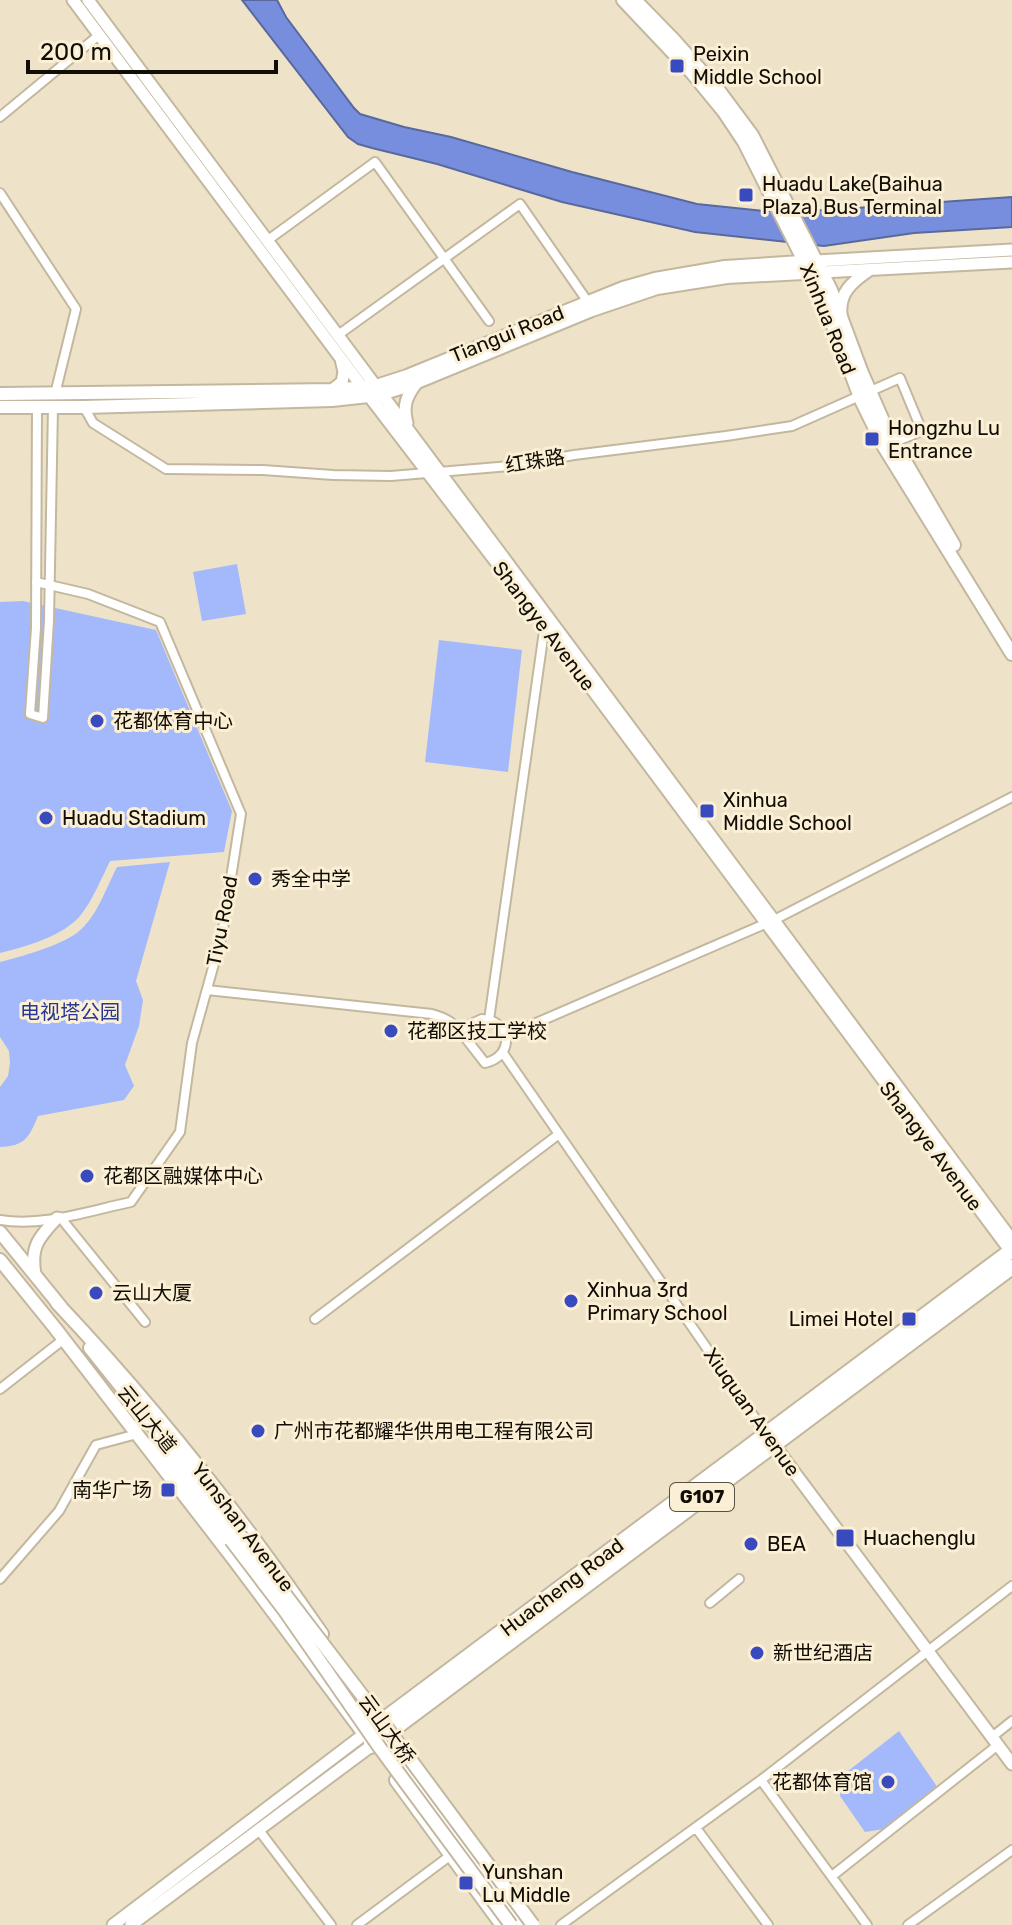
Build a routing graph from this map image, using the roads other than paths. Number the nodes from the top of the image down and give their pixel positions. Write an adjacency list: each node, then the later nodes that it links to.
1 (73, 0): 5 (street, Shangye Avenue)
2 (88, 0): 9 (street, Shangye Avenue)
3 (623, 0): 8 (main road, Xinhua Road)
4 (635, 0): 8 (main road, Xinhua Road)
5 (99, 35): 6 (street); 19 (street, Shangye Avenue)
6 (0, 117)
7 (0, 193): 25 (street)
8 (782, 203): 12 (main road, Xinhua Road)
9 (268, 240): 11 (street); 18 (street, Shangye Avenue)
10 (1012, 250): 12 (street, Tiangui Road)
11 (444, 259): 15 (street); 17 (street); 18 (street)
12 (810, 261): 14 (street, Tiangui Road); 15 (main road, Tiangui Road); 16 (main road, Xinhua Road); 24 (main road, Xinhua Road)
13 (1012, 262): 14 (street, Tiangui Road)
14 (871, 269): 16 (street)
15 (590, 305): 20 (main road, Tiangui Road); 22 (main road, Tiangui Road)
16 (841, 314): 24 (main road, Xinhua Road)
17 (489, 321)
18 (338, 335): 22 (street, Shangye Avenue)
19 (340, 355): 21 (street); 22 (street, Shangye Avenue)
20 (418, 381): 22 (main road, Tiangui Road); 29 (street)
21 (332, 390): 22 (main road, Tiangui Road); 25 (main road, Tiangui Road)
22 (373, 391): 28 (main road, Tiangui Road); 29 (street, Shangye Avenue); 31 (street, Shangye Avenue)
23 (0, 394): 25 (main road, Tiangui Road)
24 (864, 394): 30 (main road, Xinhua Road); 30 (street, 红珠路); 31 (street, 红珠路)
25 (54, 400): 27 (main road, Tiangui Road); 28 (main road, Tiangui Road); 33 (street)
26 (0, 407): 27 (main road, Tiangui Road)
27 (37, 407): 32 (street)
28 (84, 407): 31 (street, 红珠路)
29 (410, 431): 31 (street, Shangye Avenue)
30 (888, 444): 35 (main road, Xinhua Road); 36 (main road, Xinhua Road)
31 (435, 473): 34 (street, Shangye Avenue)
32 (36, 582): 33 (street, Tiyu Road); 33 (street)
33 (50, 585): 39 (street, Tiyu Road)
34 (545, 620): 38 (street, Shangye Avenue); 40 (street)
35 (1012, 640)
36 (1012, 654)
37 (1012, 797): 38 (street)
38 (770, 922): 42 (street); 48 (street, Shangye Avenue)
39 (207, 990): 41 (street); 45 (street, Tiyu Road)
40 (489, 1020): 41 (street); 42 (street)
41 (464, 1036): 43 (street)
42 (506, 1036): 43 (street)
43 (503, 1053): 44 (street, Xiuquan Avenue)
44 (559, 1134): 52 (street); 58 (street, Xiuquan Avenue)
45 (59, 1218): 46 (street, Tiyu Road); 50 (street); 53 (street)
46 (0, 1220)
47 (0, 1232): 50 (main road, Yunshan Avenue)
48 (1012, 1252): 58 (highway, Huacheng Road / G107)
49 (0, 1260): 54 (main road, Yunshan Avenue)
50 (35, 1274): 51 (main road, Yunshan Avenue)
51 (57, 1303): 59 (main road, 云山大道); 66 (main road, Yunshan Avenue)
52 (315, 1319)
53 (145, 1322)
54 (55, 1328): 55 (main road, Yunshan Avenue); 59 (main road, 云山大道)
55 (64, 1339): 56 (street); 57 (main road, Yunshan Avenue)
56 (0, 1389)
57 (137, 1434): 60 (street); 66 (main road, Yunshan Avenue)
58 (769, 1439): 64 (street, Xiuquan Avenue); 66 (highway, Huacheng Road / G107)
59 (235, 1537): 80 (main road, 云山大桥, bridge); 83 (main road, 云山大桥, bridge)
60 (0, 1579)
61 (739, 1579): 63 (street)
62 (1012, 1586): 64 (street)
63 (710, 1603)
64 (927, 1651): 67 (street, Xiuquan Avenue); 69 (street)
65 (1012, 1721): 67 (street)
66 (378, 1732): 71 (street, Huacheng Road); 72 (main road); 72 (highway); 75 (street, Huacheng Road); 84 (highway)
67 (995, 1741): 68 (street, Xiuquan Avenue); 74 (street)
68 (1012, 1764)
69 (761, 1780): 70 (street); 74 (street)
70 (696, 1828): 85 (street); 86 (street)
71 (258, 1829): 76 (street, Huacheng Road); 77 (street)
72 (458, 1847): 78 (street); 79 (highway); 81 (main road, bridge); 82 (main road, bridge)
73 (1012, 1850): 88 (street)
74 (832, 1876): 87 (street)
75 (113, 1925)
76 (131, 1925)
77 (331, 1925)
78 (357, 1925)
79 (503, 1925)
80 (511, 1925)
81 (519, 1925)
82 (526, 1925)
83 (533, 1925)
84 (540, 1925)
85 (561, 1925)
86 (768, 1925)
87 (867, 1925)
88 (908, 1925)

